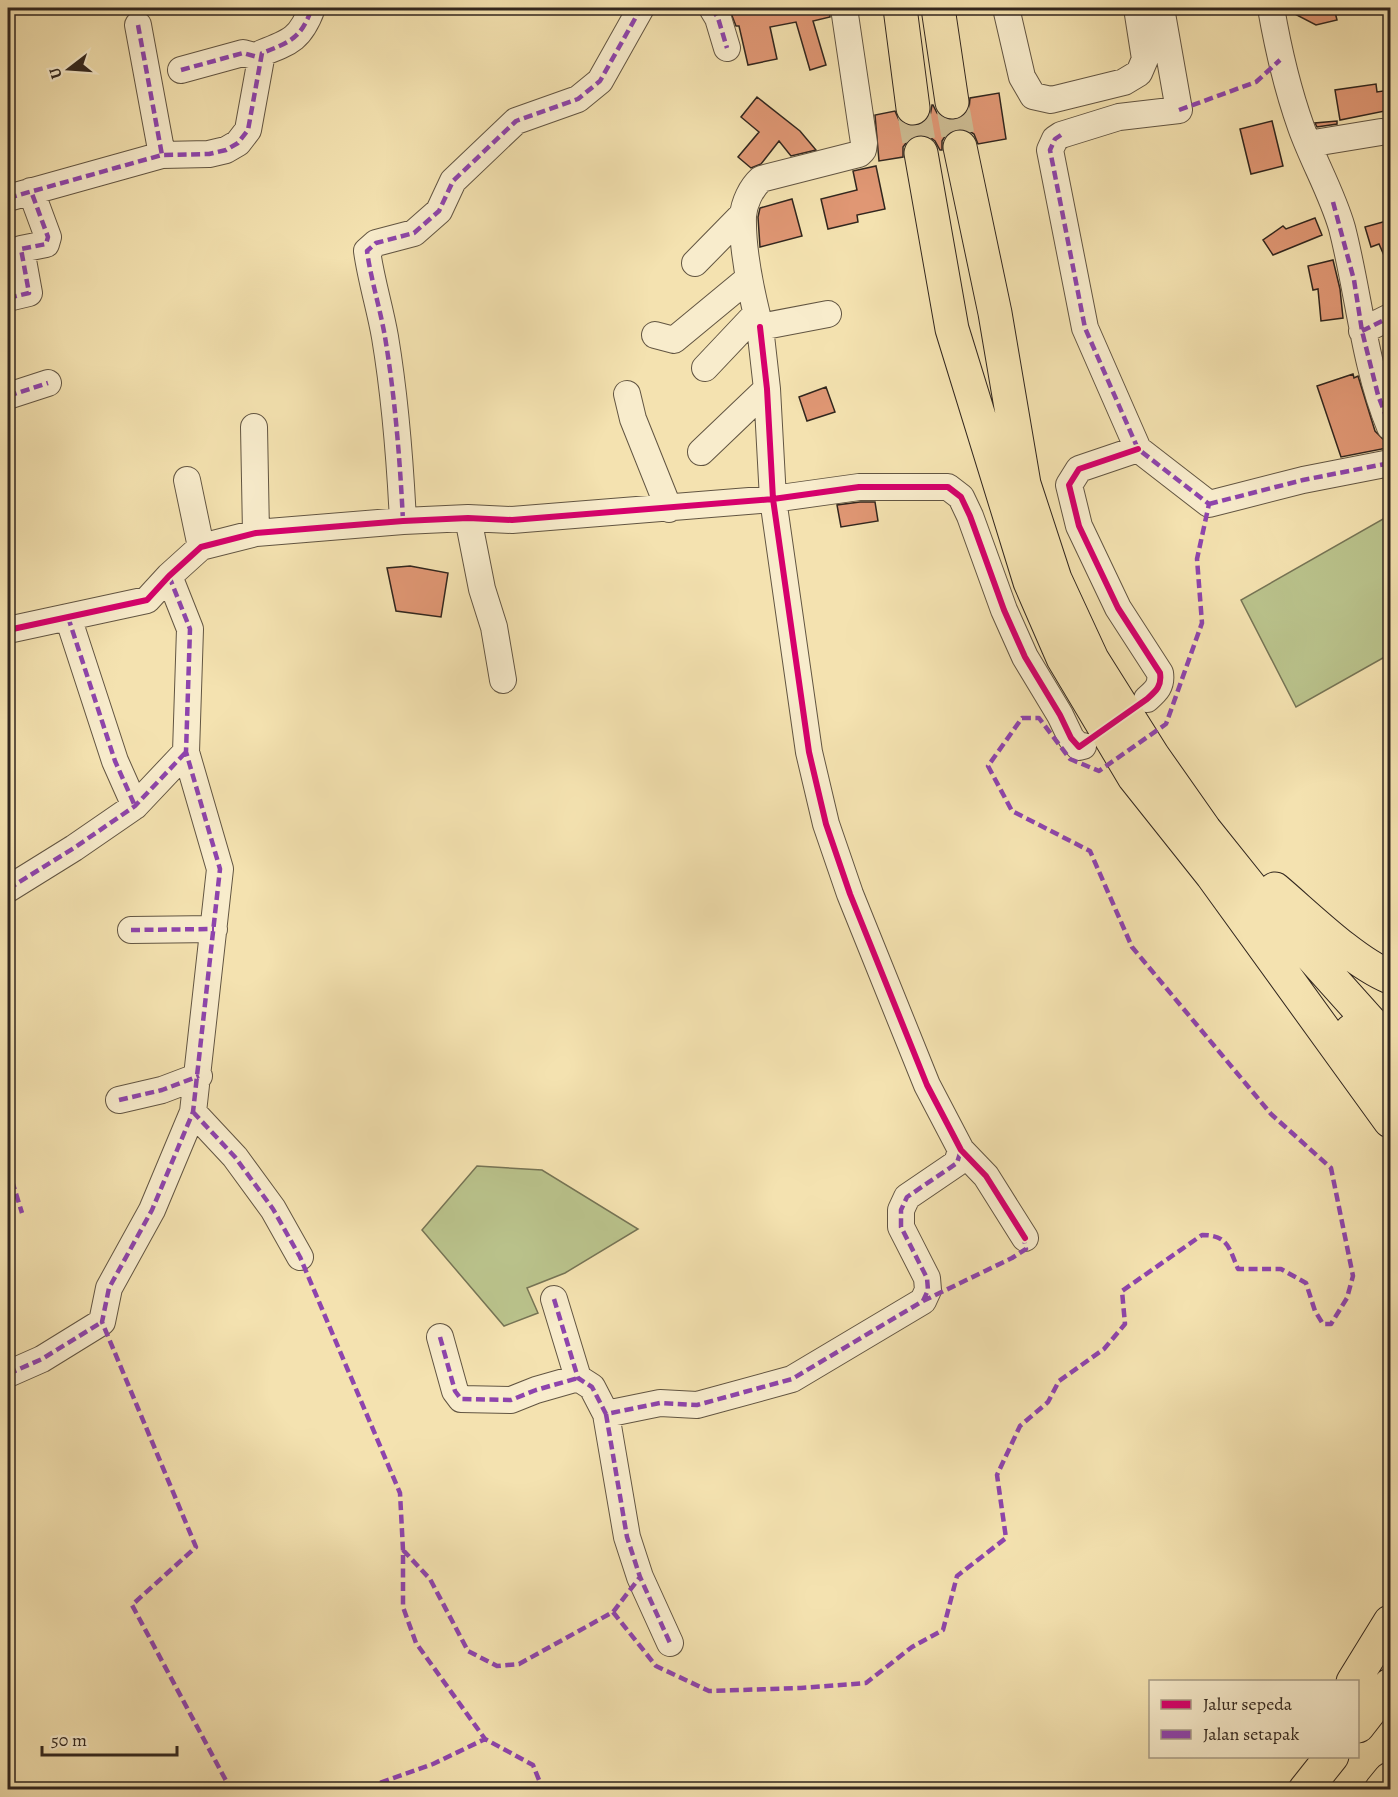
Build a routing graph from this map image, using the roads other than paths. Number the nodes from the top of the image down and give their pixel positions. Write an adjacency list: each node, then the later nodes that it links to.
1 (312, 8): 13 (street)
2 (641, 8): 46 (street)
3 (712, 8): 12 (street)
4 (844, 8): 23 (street)
5 (900, 8): 16 (highway)
6 (938, 8): 15 (highway)
7 (1006, 8): 8 (street)
8 (1137, 8)
9 (1161, 8): 39 (street)
10 (1271, 8): 18 (street)
11 (138, 25): 21 (street)
12 (728, 48)
13 (261, 58): 14 (street); 21 (street)
14 (181, 70)
15 (952, 102)
16 (913, 108)
17 (1381, 132): 18 (street)
18 (1308, 144): 30 (street)
19 (960, 147): 57 (highway)
20 (921, 153): 58 (highway)
21 (162, 155): 22 (street)
22 (19, 195): 26 (street)
23 (743, 214): 24 (street); 25 (street)
24 (695, 263)
25 (749, 278): 29 (street); 31 (street)
26 (8, 298)
27 (828, 314): 29 (street)
28 (1390, 317): 30 (street)
29 (758, 321): 32 (street); 34 (street)
30 (1362, 331): 38 (street)
31 (655, 335)
32 (705, 368)
33 (48, 383): 36 (street)
34 (766, 389): 40 (street); 43 (street)
35 (627, 394): 44 (street)
36 (8, 396)
37 (254, 427): 47 (street)
38 (1390, 427)
39 (1138, 449): 41 (street); 53 (street)
40 (701, 453)
41 (1390, 463)
42 (187, 480): 48 (street)
43 (773, 499): 44 (street); 54 (street); 69 (street)
44 (669, 509): 45 (street)
45 (468, 518): 46 (street); 52 (street)
46 (403, 521): 47 (street)
47 (256, 533): 48 (street)
48 (201, 547): 49 (street)
49 (169, 576): 50 (street); 55 (street)
50 (68, 616): 51 (street); 56 (street)
51 (8, 630)
52 (503, 680)
53 (1147, 699)
54 (1083, 746)
55 (186, 752): 56 (street); 60 (street)
56 (135, 806): 59 (street)
57 (1205, 830): 62 (highway); 63 (highway)
58 (1212, 875): 64 (highway); 68 (highway)
59 (8, 889)
60 (214, 929): 61 (street); 65 (street)
61 (131, 930)
62 (1390, 977)
63 (1390, 1044)
64 (1390, 1075)
65 (199, 1076): 66 (street); 67 (street)
66 (119, 1100)
67 (193, 1112): 71 (street); 74 (street)
68 (1390, 1120)
69 (961, 1150): 70 (street); 76 (street)
70 (1025, 1238)
71 (300, 1257)
72 (554, 1299): 75 (street)
73 (440, 1337): 75 (street)
74 (8, 1374)
75 (578, 1378): 76 (street)
76 (606, 1414): 78 (street)
77 (1390, 1622): 79 (highway)
78 (670, 1643)
79 (1354, 1680)
80 (1390, 1685): 81 (highway)
81 (1359, 1725)
82 (1305, 1758): 85 (highway)
83 (1330, 1758): 86 (highway)
84 (1390, 1779): 87 (highway)
85 (1286, 1790)
86 (1305, 1790)
87 (1382, 1790)

